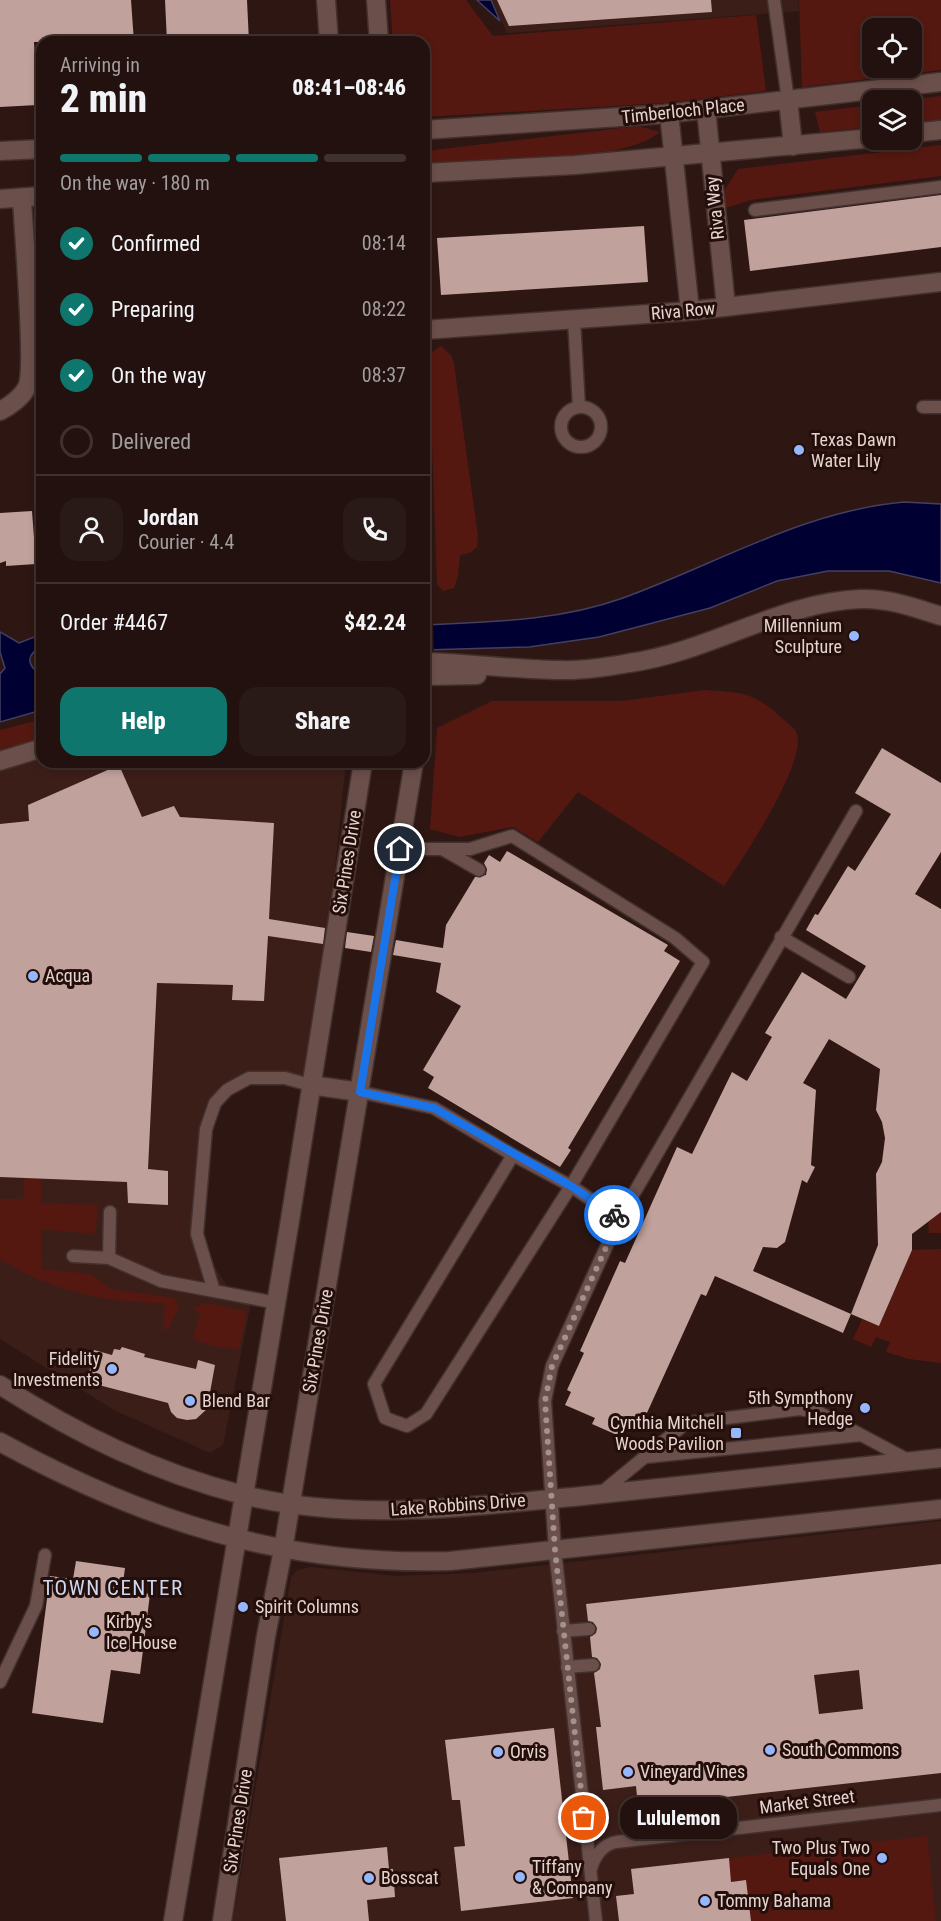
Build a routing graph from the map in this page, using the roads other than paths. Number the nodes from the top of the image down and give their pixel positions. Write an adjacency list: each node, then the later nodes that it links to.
1 (326, 0): 4 (street)
2 (375, 0): 5 (street)
3 (774, 0): 7 (lane)
4 (329, 36)
5 (378, 36)
6 (941, 82): 7 (street, Timberloch Place)
7 (788, 100): 8 (street, Timberloch Place); 14 (street)
8 (706, 109): 9 (street, Timberloch Place); 17 (street, Riva Way)
9 (669, 113): 10 (street, Timberloch Place); 18 (street, Riva Way)
10 (430, 130)
11 (941, 130): 12 (street)
12 (922, 132)
13 (862, 139): 14 (street)
14 (793, 146): 17 (street)
15 (36, 149): 16 (street)
16 (0, 152)
17 (710, 154): 18 (street); 26 (street, Riva Way)
18 (675, 157): 19 (street); 27 (street, Riva Way)
19 (430, 173)
20 (941, 187): 24 (lane)
21 (36, 197): 22 (street)
22 (22, 198): 23 (street); 33 (street)
23 (0, 199)
24 (755, 210)
25 (941, 282): 26 (street, Riva Row)
26 (726, 307): 27 (street, Riva Row)
27 (690, 311): 28 (street, Riva Row)
28 (574, 319): 29 (street, Riva Row); 30 (lane)
29 (430, 330)
30 (579, 407)
31 (923, 407): 32 (lane)
32 (941, 407)
33 (0, 411)
34 (941, 616): 36 (street)
35 (430, 662): 36 (street)
36 (563, 670): 37 (street)
37 (430, 676)
38 (36, 750): 39 (street)
39 (0, 761)
40 (362, 768): 48 (street, Six Pines Drive)
41 (413, 768): 43 (street, Six Pines Drive)
42 (856, 811): 46 (lane)
43 (400, 849): 44 (lane); 49 (street, Six Pines Drive)
44 (442, 849): 45 (lane); 51 (lane)
45 (479, 870)
46 (781, 938): 47 (lane); 53 (lane)
47 (849, 977)
48 (310, 1084): 49 (street); 56 (lane); 57 (street, Six Pines Drive)
49 (360, 1092): 50 (lane); 67 (street, Six Pines Drive)
50 (513, 1155): 51 (lane); 51 (lane)
51 (571, 1186): 53 (lane)
52 (110, 1212): 55 (lane)
53 (619, 1219): 66 (lane)
54 (73, 1256): 55 (lane)
55 (109, 1258): 56 (lane)
56 (214, 1290): 57 (lane)
57 (277, 1303): 65 (street, Six Pines Drive)
58 (0, 1385): 65 (street, Lake Robbins Drive)
59 (862, 1435): 61 (lane); 61 (lane); 63 (lane)
60 (0, 1442): 69 (street)
61 (646, 1457): 64 (lane)
62 (941, 1458): 63 (street, Lake Robbins Drive)
63 (911, 1461): 64 (street, Lake Robbins Drive)
64 (600, 1494): 66 (street, Lake Robbins Drive)
65 (245, 1495): 67 (street, Lake Robbins Drive); 69 (street, Six Pines Drive)
66 (553, 1498): 67 (street, Lake Robbins Drive); 71 (lane)
67 (290, 1503): 70 (street, Six Pines Drive)
68 (941, 1509): 71 (street)
69 (236, 1540): 70 (street); 82 (street, Six Pines Drive)
70 (283, 1550): 71 (street); 83 (street, Six Pines Drive)
71 (555, 1550): 74 (lane)
72 (45, 1555): 77 (lane)
73 (589, 1629): 74 (lane)
74 (563, 1630): 76 (lane)
75 (593, 1665): 76 (lane)
76 (567, 1667): 79 (lane)
77 (0, 1682)
78 (941, 1805): 80 (lane, Market Street)
79 (586, 1826): 80 (lane); 81 (lane)
80 (606, 1844): 81 (lane)
81 (590, 1873): 84 (lane)
82 (173, 1921)
83 (222, 1921)
84 (596, 1921)

